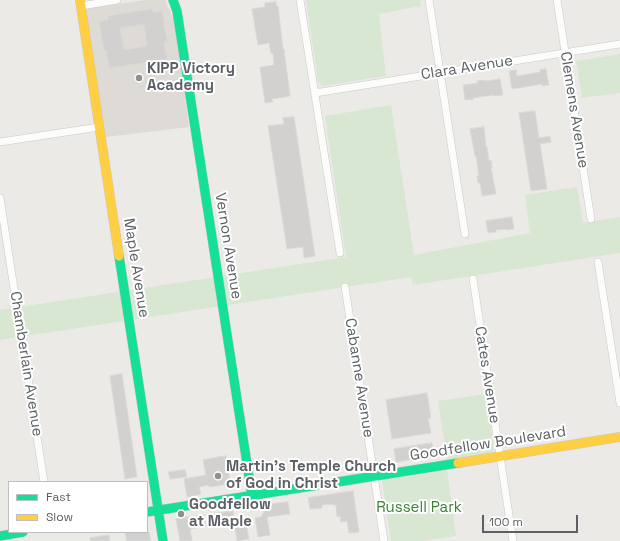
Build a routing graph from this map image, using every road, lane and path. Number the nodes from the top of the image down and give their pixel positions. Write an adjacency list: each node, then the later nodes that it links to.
1 (117, 0): 6 (street)
2 (173, 0): 25 (street, Vernon Avenue)
3 (300, 0): 10 (street)
4 (429, 0): 9 (street)
5 (557, 0): 8 (street, Clemens Avenue)
6 (80, 3): 11 (street, Maple Avenue)
7 (620, 44): 8 (street, Clara Avenue)
8 (565, 52): 9 (street, Clara Avenue); 14 (street, Clemens Avenue)
9 (440, 72): 10 (street, Clara Avenue); 15 (street)
10 (315, 93): 16 (street)
11 (99, 127): 12 (street); 26 (street, Maple Avenue)
12 (0, 142)
13 (0, 198): 24 (street, Chamberlain Avenue)
14 (591, 220)
15 (465, 234)
16 (340, 253)
17 (598, 262): 20 (street)
18 (472, 280): 22 (street, Cates Avenue)
19 (345, 287): 23 (street, Cabanne Avenue)
20 (620, 403)
21 (620, 436): 22 (street, Goodfellow Boulevard)
22 (500, 456): 23 (street, Goodfellow Boulevard); 32 (street, Cates Avenue)
23 (374, 476): 25 (street, Goodfellow Boulevard); 31 (street, Cabanne Avenue)
24 (44, 481)
25 (252, 496): 26 (street, Goodfellow Boulevard)
26 (158, 510): 27 (street, Goodfellow Boulevard); 30 (street, Maple Avenue)
27 (148, 512)
28 (17, 533): 29 (street)
29 (0, 536)
30 (163, 541)
31 (384, 541)
32 (513, 541)

